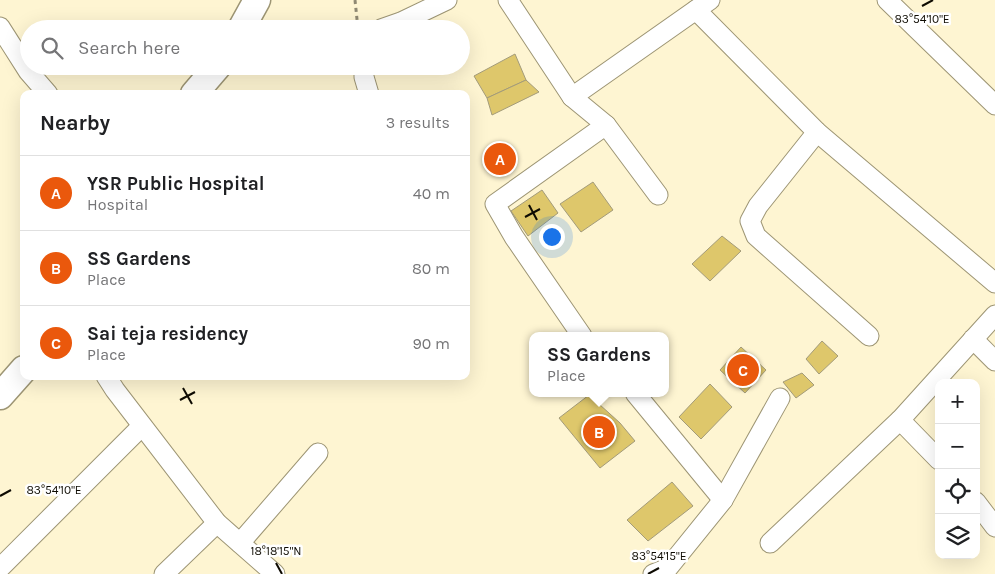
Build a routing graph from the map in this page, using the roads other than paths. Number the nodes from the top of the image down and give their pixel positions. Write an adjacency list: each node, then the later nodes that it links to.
1 (257, 0): 6 (street)
2 (447, 0): 7 (street)
3 (508, 0): 16 (street)
4 (897, 3): 17 (street)
5 (703, 5): 16 (street); 19 (street)
6 (246, 20)
7 (405, 20)
8 (0, 27): 9 (street)
9 (20, 59)
10 (31, 75): 13 (street)
11 (210, 75): 14 (street)
12 (364, 75): 15 (street)
13 (44, 90)
14 (197, 90)
15 (368, 90)
16 (572, 97): 18 (street)
17 (995, 105)
18 (606, 125): 20 (street); 23 (street)
19 (817, 132): 21 (street); 24 (street)
20 (658, 195)
21 (995, 283)
22 (995, 315): 25 (street)
23 (579, 332)
24 (869, 336)
25 (974, 338): 26 (street); 32 (street)
26 (995, 361)
27 (20, 374): 29 (street)
28 (109, 380): 33 (street)
29 (0, 396)
30 (638, 397): 36 (street)
31 (780, 398): 36 (street)
32 (900, 420): 35 (street); 41 (street)
33 (142, 426): 38 (street); 42 (street)
34 (318, 453): 40 (street)
35 (935, 456)
36 (723, 500): 45 (street)
37 (980, 507): 39 (street)
38 (217, 523): 40 (street); 43 (street)
39 (995, 527)
40 (240, 543): 44 (street)
41 (770, 543)
42 (0, 568)
43 (164, 574)
44 (274, 574)
45 (653, 574)

